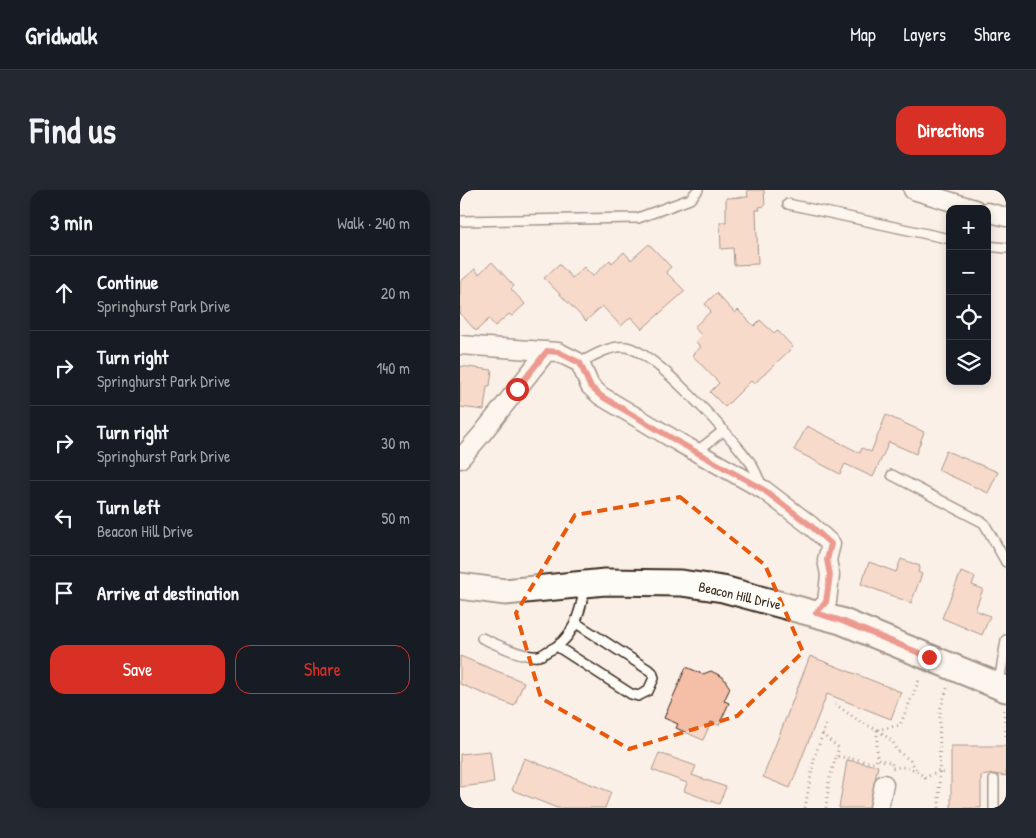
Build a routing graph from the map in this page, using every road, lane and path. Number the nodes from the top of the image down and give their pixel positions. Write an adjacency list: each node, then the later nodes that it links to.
1 (698, 190): 7 (lane)
2 (913, 190): 4 (street)
3 (788, 204): 8 (lane)
4 (962, 205)
5 (991, 213): 6 (street)
6 (1006, 218)
7 (460, 221)
8 (946, 238)
9 (991, 246): 10 (lane)
10 (1006, 248)
11 (460, 345): 12 (street)
12 (547, 351): 13 (street); 16 (street)
13 (580, 363): 14 (lane); 15 (street)
14 (723, 431): 15 (lane); 18 (lane)
15 (696, 452): 18 (street)
16 (460, 458)
17 (892, 475): 19 (lane)
18 (764, 490): 22 (street)
19 (1006, 562)
20 (585, 584): 21 (street, Beacon Hill Drive); 22 (street, Beacon Hill Drive); 23 (lane)
21 (460, 586)
22 (816, 613): 29 (street, Beacon Hill Drive)
23 (576, 624): 26 (lane); 26 (lane)
24 (482, 638): 26 (lane)
25 (1006, 640): 29 (lane)
26 (558, 647)
27 (920, 678): 32 (path)
28 (946, 688): 38 (path)
29 (1003, 695): 34 (path)
30 (835, 704): 32 (path)
31 (826, 724): 33 (path)
32 (878, 730): 36 (path); 37 (path)
33 (822, 734): 35 (path); 42 (path)
34 (1006, 740)
35 (836, 756): 36 (path); 43 (path)
36 (877, 759): 37 (path)
37 (916, 769): 38 (path)
38 (938, 771): 39 (path); 45 (path)
39 (945, 773)
40 (994, 780): 46 (lane)
41 (884, 784): 44 (street)
42 (804, 808)
43 (826, 808)
44 (879, 808)
45 (938, 808)
46 (994, 808)

